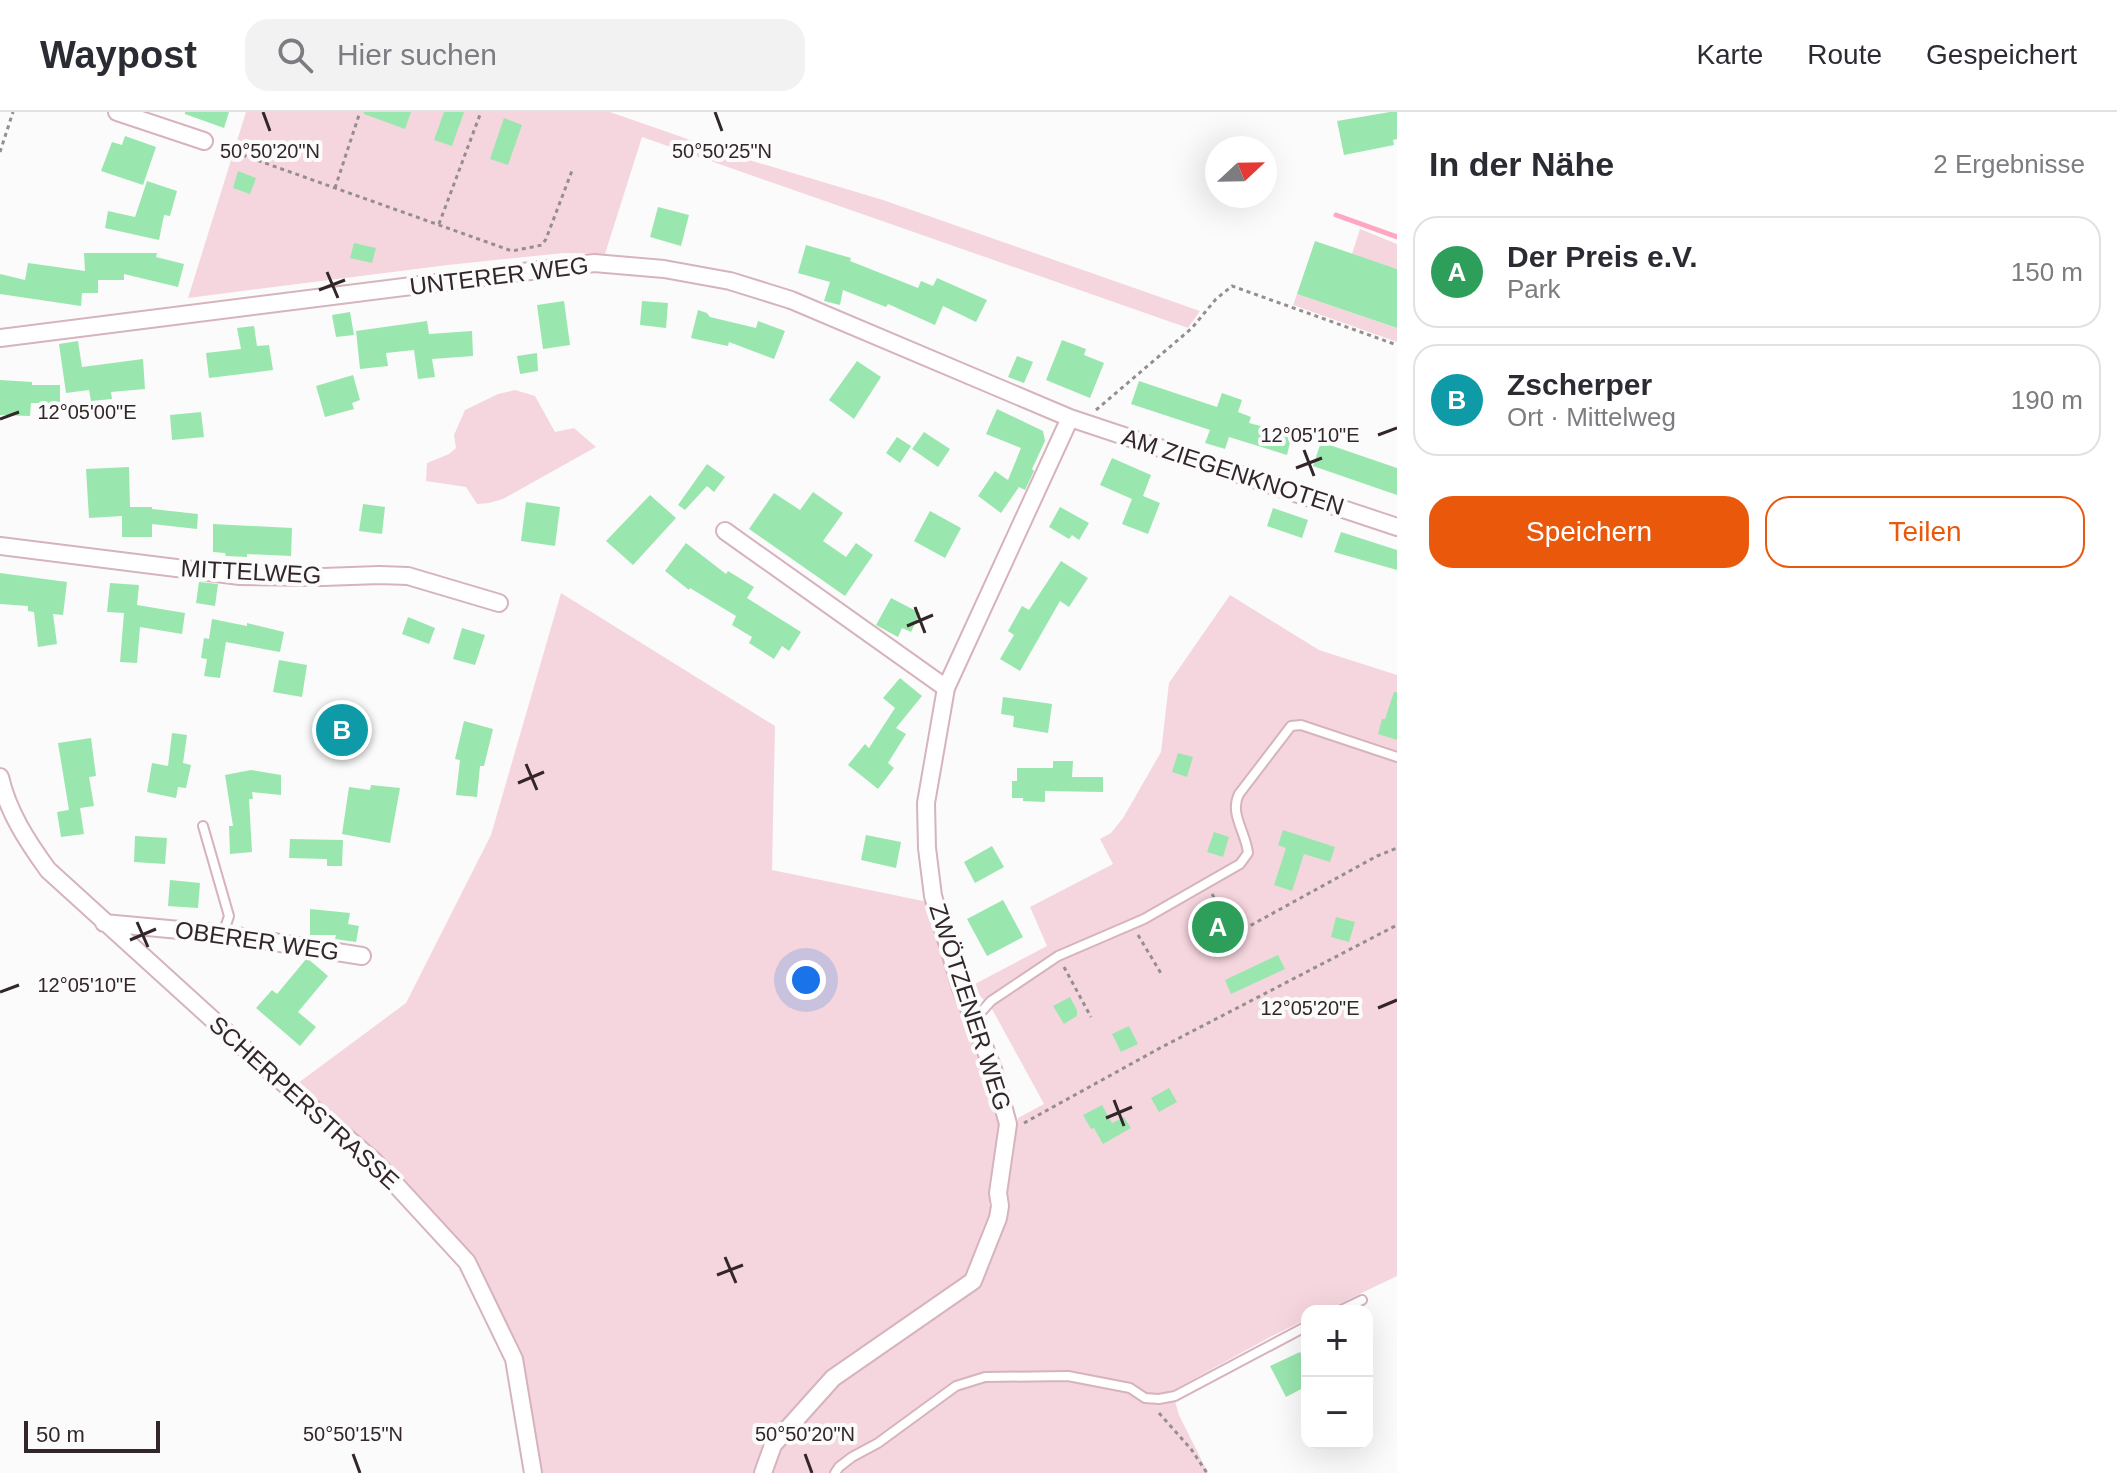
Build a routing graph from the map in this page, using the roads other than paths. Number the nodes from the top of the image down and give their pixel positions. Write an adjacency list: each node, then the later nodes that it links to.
1 (117, 112): 2 (street)
2 (204, 141)
3 (0, 338): 4 (street, UNTERER WEG)
4 (1070, 418): 5 (street, AM ZIEGENKNOTEN); 9 (street, ZWÖTZENER WEG)
5 (1397, 527)
6 (725, 531): 9 (street)
7 (0, 546): 8 (street, MITTELWEG)
8 (499, 603)
9 (946, 688): 16 (street, ZWÖTZENER WEG)
10 (1397, 757): 16 (lane)
11 (0, 777): 13 (street, SCHERPERSTRASSE)
12 (203, 826): 14 (lane)
13 (104, 923): 14 (street, OBERER WEG); 20 (street, SCHERPERSTRASSE)
14 (223, 934): 15 (street, OBERER WEG)
15 (362, 956)
16 (973, 1022): 21 (street, ZWÖTZENER WEG)
17 (1362, 1300): 18 (lane)
18 (1352, 1305)
19 (1301, 1329): 22 (lane)
20 (533, 1473)
21 (763, 1473)
22 (835, 1473)

